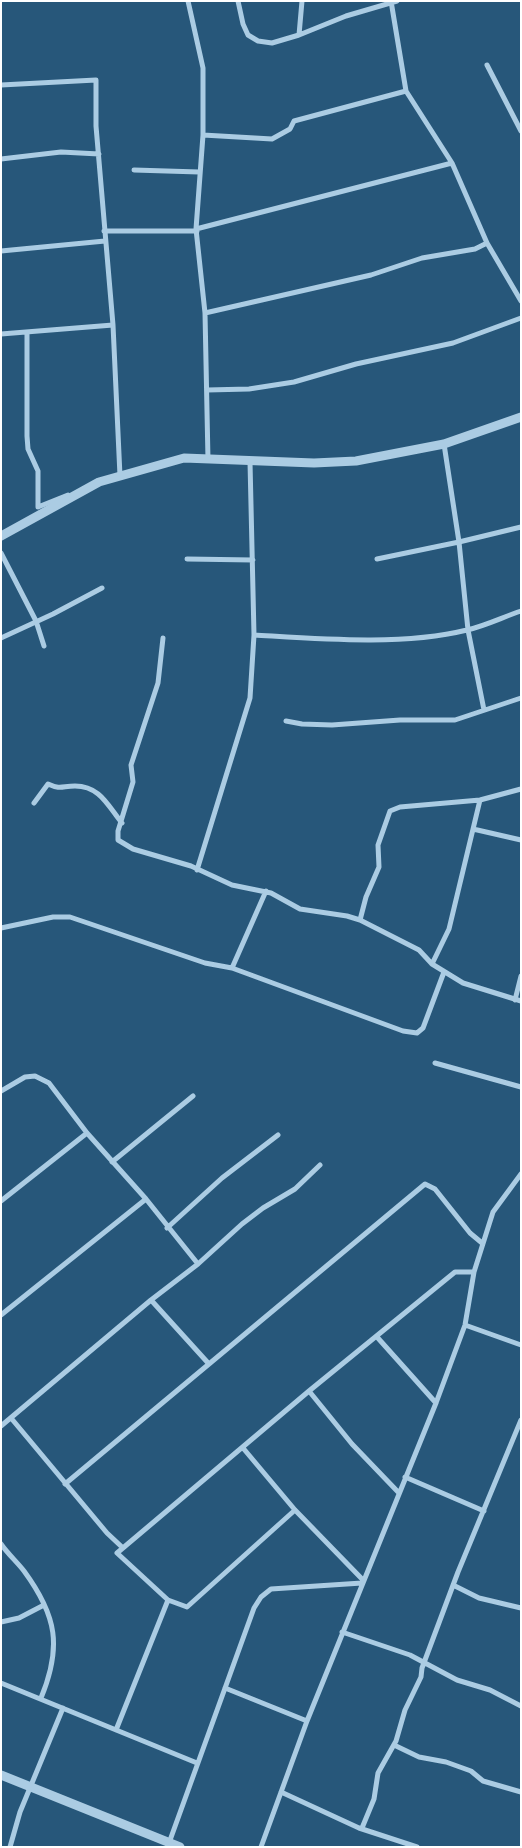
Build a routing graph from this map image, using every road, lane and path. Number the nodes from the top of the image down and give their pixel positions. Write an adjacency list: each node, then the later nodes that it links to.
1 (188, 1): 11 (street)
2 (238, 1): 6 (street)
3 (302, 1): 6 (street)
4 (397, 1): 5 (street)
5 (391, 2): 6 (street); 9 (street)
6 (299, 35)
7 (487, 66): 10 (street)
8 (1, 85): 12 (street)
9 (406, 91): 11 (street); 14 (street)
10 (521, 131)
11 (203, 135): 16 (street)
12 (99, 154): 13 (street); 18 (street)
13 (1, 159)
14 (452, 163): 17 (street); 20 (street)
15 (134, 170): 16 (street)
16 (199, 172): 17 (street)
17 (197, 230): 18 (street); 23 (street)
18 (104, 231): 19 (street)
19 (106, 241): 21 (street); 25 (street)
20 (487, 244): 22 (street); 23 (street)
21 (1, 250)
22 (521, 301)
23 (205, 313): 28 (street)
24 (521, 318): 28 (street)
25 (113, 325): 26 (street); 33 (street)
26 (27, 332): 27 (street); 34 (street)
27 (1, 334)
28 (207, 390): 31 (street)
29 (521, 417): 30 (street)
30 (444, 444): 32 (street); 37 (street)
31 (208, 460): 32 (street); 33 (street)
32 (250, 462): 41 (street)
33 (120, 476): 34 (street)
34 (99, 482): 36 (street)
35 (521, 527): 37 (street)
36 (1, 536)
37 (459, 542): 39 (street); 45 (street)
38 (1, 554): 44 (street)
39 (377, 558)
40 (187, 559): 41 (street)
41 (253, 560): 46 (street)
42 (102, 588): 44 (street)
43 (521, 611): 45 (street)
44 (36, 621): 47 (street); 49 (street)
45 (468, 630): 46 (street); 51 (street)
46 (254, 636): 59 (street)
47 (1, 638)
48 (163, 638): 56 (street)
49 (44, 646)
50 (521, 698): 51 (street)
51 (484, 710): 52 (street)
52 (286, 721)
53 (521, 789): 54 (street)
54 (480, 800): 57 (street); 61 (street)
55 (34, 803): 56 (street)
56 (122, 823): 59 (street)
57 (473, 829): 58 (street); 63 (street)
58 (521, 840)
59 (197, 870): 60 (street)
60 (266, 891): 61 (street); 64 (street)
61 (360, 920): 63 (street)
62 (1, 928): 64 (street)
63 (432, 964): 65 (street)
64 (232, 968): 65 (street)
65 (444, 972): 67 (street)
66 (521, 976): 67 (street)
67 (518, 1001)
68 (435, 1063): 69 (street)
69 (521, 1087)
70 (1, 1091): 72 (street)
71 (193, 1096): 74 (street)
72 (87, 1133): 74 (street); 78 (street)
73 (278, 1135): 79 (street)
74 (112, 1162): 77 (street)
75 (320, 1165): 81 (street)
76 (521, 1174): 80 (street)
77 (146, 1199): 79 (street); 84 (street)
78 (1, 1201)
79 (167, 1228): 81 (street)
80 (482, 1243): 82 (street); 88 (street)
81 (198, 1264): 83 (street)
82 (474, 1272): 85 (street); 86 (street)
83 (151, 1300): 88 (street); 91 (street)
84 (1, 1315)
85 (465, 1325): 87 (street); 90 (street)
86 (377, 1337): 89 (street); 90 (street)
87 (521, 1345)
88 (209, 1364): 96 (street)
89 (309, 1391): 94 (street); 97 (street)
90 (436, 1403): 95 (street)
91 (11, 1418): 93 (street); 96 (street)
92 (521, 1420): 99 (street)
93 (1, 1426)
94 (243, 1448): 98 (street); 101 (street)
95 (405, 1478): 97 (street); 99 (street)
96 (65, 1484): 101 (street)
97 (399, 1493): 102 (street)
98 (295, 1510): 102 (street); 104 (street)
99 (484, 1511): 103 (street)
100 (1, 1544): 105 (street)
101 (122, 1548): 104 (street)
102 (363, 1581): 108 (street); 111 (street)
103 (453, 1586): 106 (street); 109 (street)
104 (168, 1600): 116 (street)
105 (44, 1605): 107 (street); 112 (street)
106 (521, 1608)
107 (1, 1622)
108 (342, 1632): 109 (street); 115 (street)
109 (424, 1662): 113 (street); 117 (street)
110 (1, 1683): 112 (street)
111 (225, 1688): 115 (street); 118 (street)
112 (41, 1698): 114 (street)
113 (521, 1706)
114 (63, 1708): 116 (street); 120 (street)
115 (307, 1721): 121 (street)
116 (116, 1730): 118 (street)
117 (394, 1745): 122 (street); 123 (street)
118 (198, 1763): 124 (street)
119 (1, 1775): 120 (street)
120 (31, 1788): 124 (street); 125 (street)
121 (281, 1792): 123 (street); 127 (street)
122 (521, 1792)
123 (362, 1828): 128 (street)
124 (170, 1843): 126 (street)
125 (10, 1847)
126 (180, 1847)
127 (261, 1847)
128 (417, 1847)

